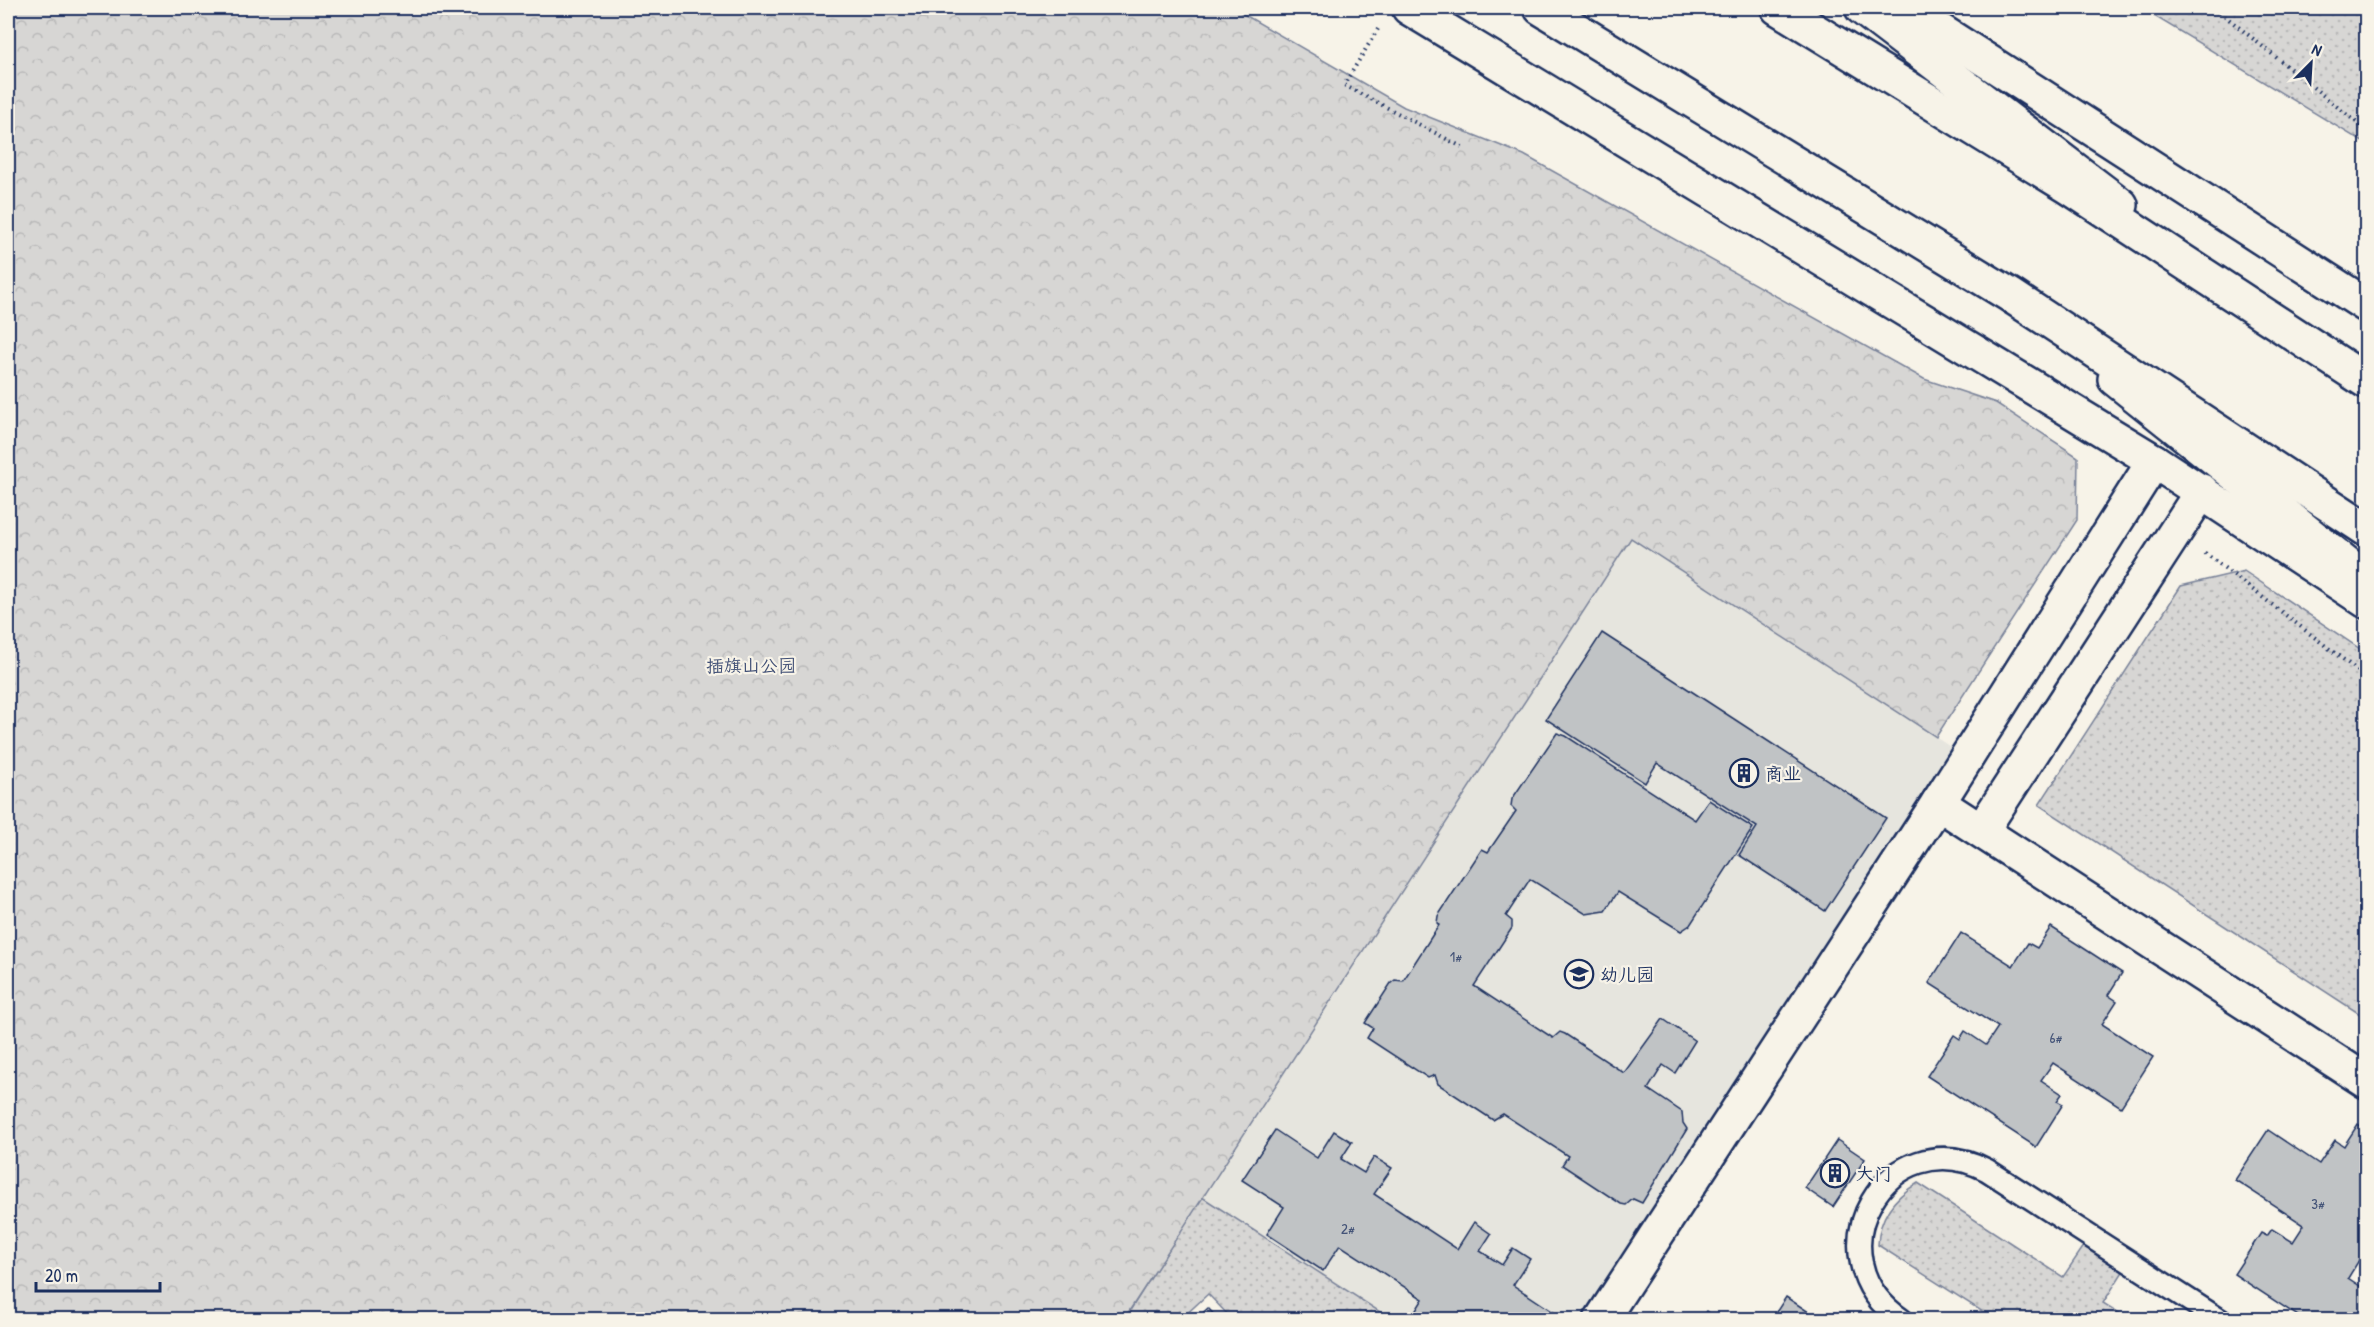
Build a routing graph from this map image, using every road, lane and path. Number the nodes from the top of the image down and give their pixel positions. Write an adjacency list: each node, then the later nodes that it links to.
1 (1409, 8): 14 (main road)
2 (1541, 8): 10 (main road)
3 (1778, 8): 12 (main road)
4 (1862, 8): 12 (main road)
5 (1905, 8): 11 (main road)
6 (2215, 8): 8 (path)
7 (1379, 27): 9 (path)
8 (2367, 130)
9 (1464, 148)
10 (2010, 296): 16 (main road); 18 (main road)
11 (2367, 305)
12 (2256, 308): 13 (main road)
13 (2367, 381)
14 (2154, 461): 15 (main road); 21 (main road)
15 (2202, 491): 17 (main road); 19 (main road)
16 (2367, 529)
17 (2176, 531): 20 (path); 22 (main road)
18 (2367, 579)
19 (2367, 602)
20 (2367, 677)
21 (1938, 803): 22 (main road); 24 (main road)
22 (1982, 830): 23 (main road)
23 (2367, 1081)
24 (1601, 1320)
25 (1902, 1320): 26 (lane)
26 (2220, 1320)

